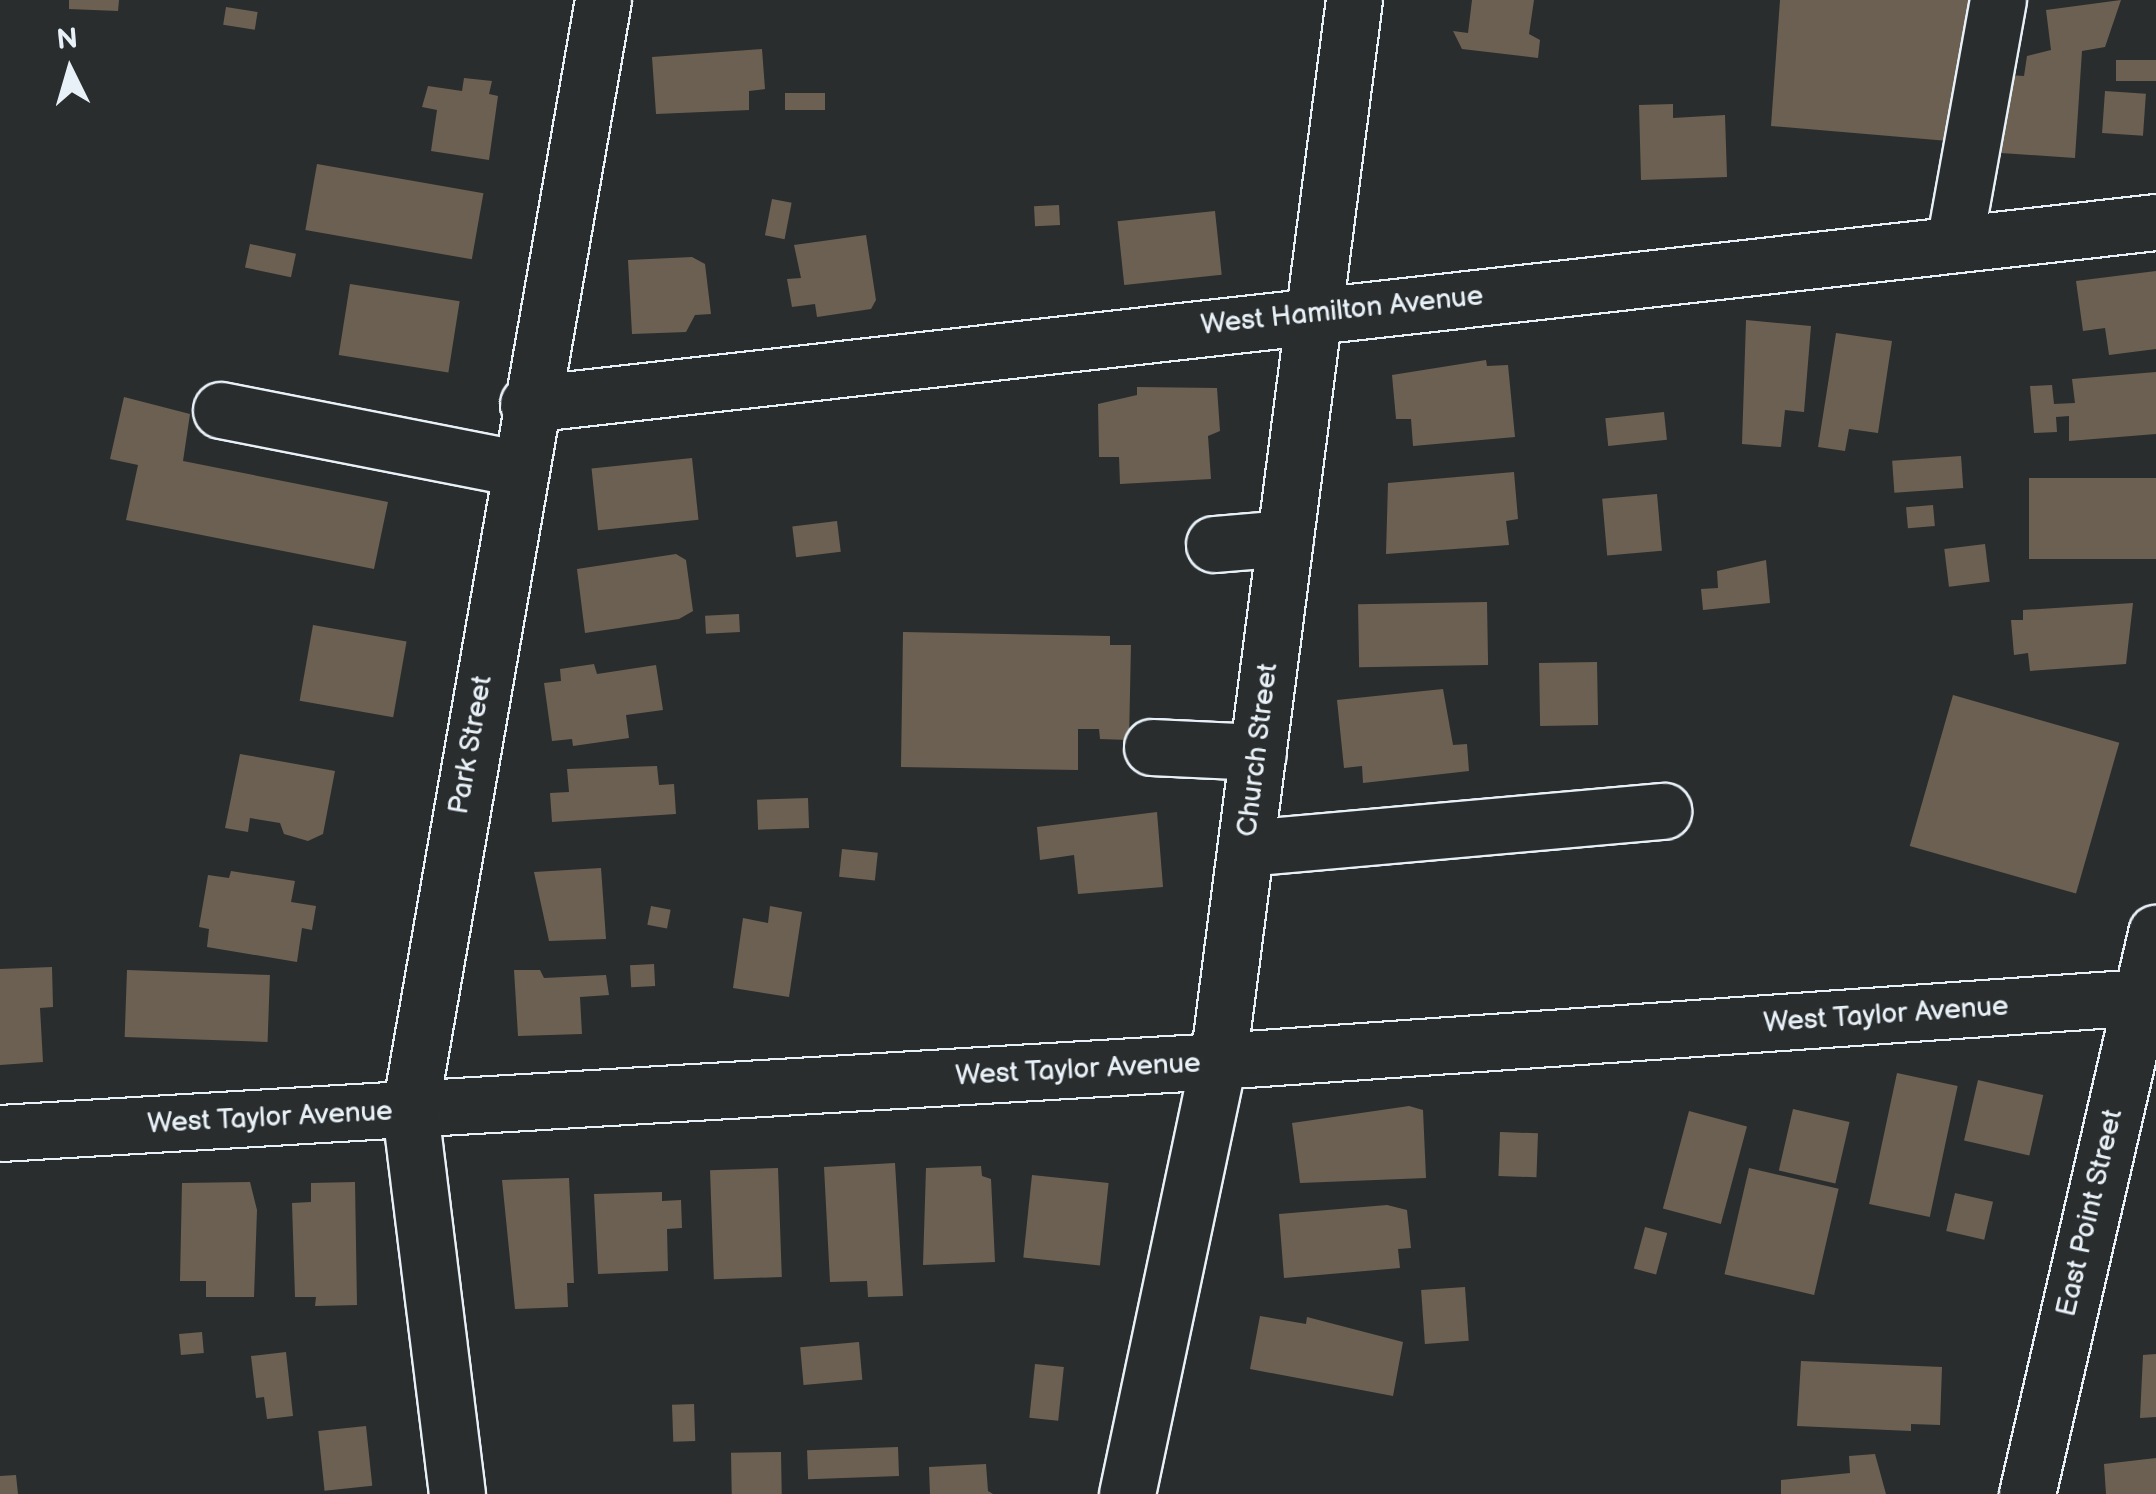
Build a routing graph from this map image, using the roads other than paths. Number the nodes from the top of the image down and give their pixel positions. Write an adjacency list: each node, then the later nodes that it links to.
1 (603, 0): 7 (street, Park Street)
2 (1354, 0): 6 (street, Church Street)
3 (1998, 0): 5 (street)
4 (2156, 222): 5 (street, West Hamilton Avenue)
5 (1954, 244): 6 (street, West Hamilton Avenue)
6 (1314, 314): 7 (street, West Hamilton Avenue); 10 (street, Church Street)
7 (528, 404): 9 (street, Park Street)
8 (221, 410): 9 (street)
9 (518, 468): 19 (street, Park Street)
10 (1285, 538): 11 (street); 13 (street, Church Street)
11 (1214, 544)
12 (1152, 747): 13 (street)
13 (1258, 752): 15 (street, Church Street)
14 (1664, 810): 15 (street)
15 (1246, 848): 18 (street, Church Street)
16 (2156, 933): 17 (street, East Point Street)
17 (2147, 997): 18 (street, West Taylor Avenue); 23 (street, East Point Street)
18 (1218, 1062): 19 (street, West Taylor Avenue); 22 (street, Church Street)
19 (410, 1110): 20 (street, West Taylor Avenue); 21 (street, Park Street)
20 (0, 1134)
21 (457, 1494)
22 (1127, 1494)
23 (2027, 1494)

